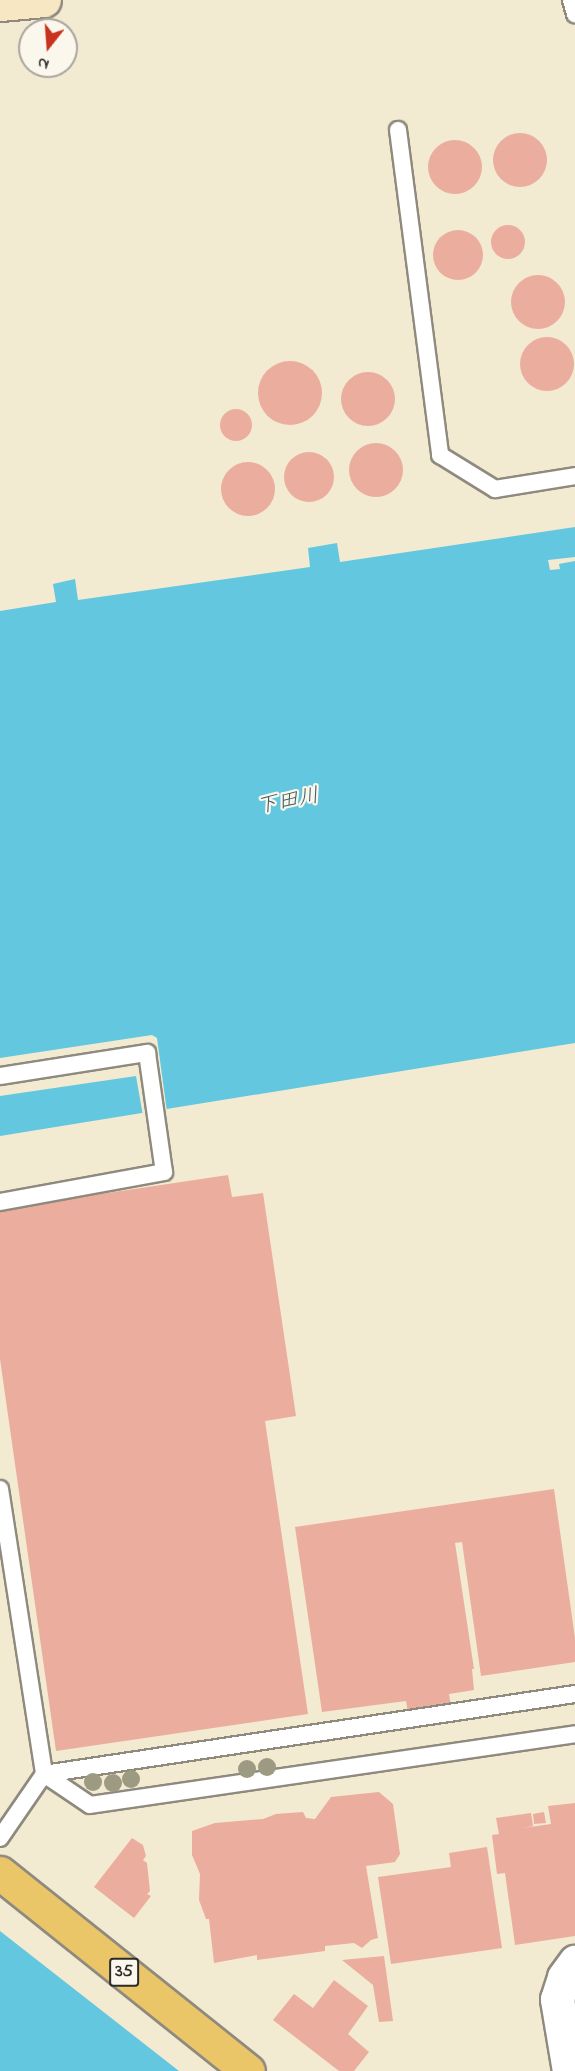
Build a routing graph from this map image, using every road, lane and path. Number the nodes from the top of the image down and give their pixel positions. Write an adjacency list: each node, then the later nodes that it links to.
1 (44, 0): 2 (street)
2 (0, 4)
3 (398, 130): 4 (lane)
4 (575, 476)
5 (0, 1076): 6 (lane)
6 (0, 1202)
7 (0, 1489): 10 (lane)
8 (575, 1694): 10 (lane)
9 (575, 1734): 10 (lane)
10 (44, 1774): 11 (lane)
11 (0, 1838)
12 (0, 1873): 14 (main road, 35)
13 (575, 1962): 15 (street)
14 (248, 2071)
15 (569, 2071)

